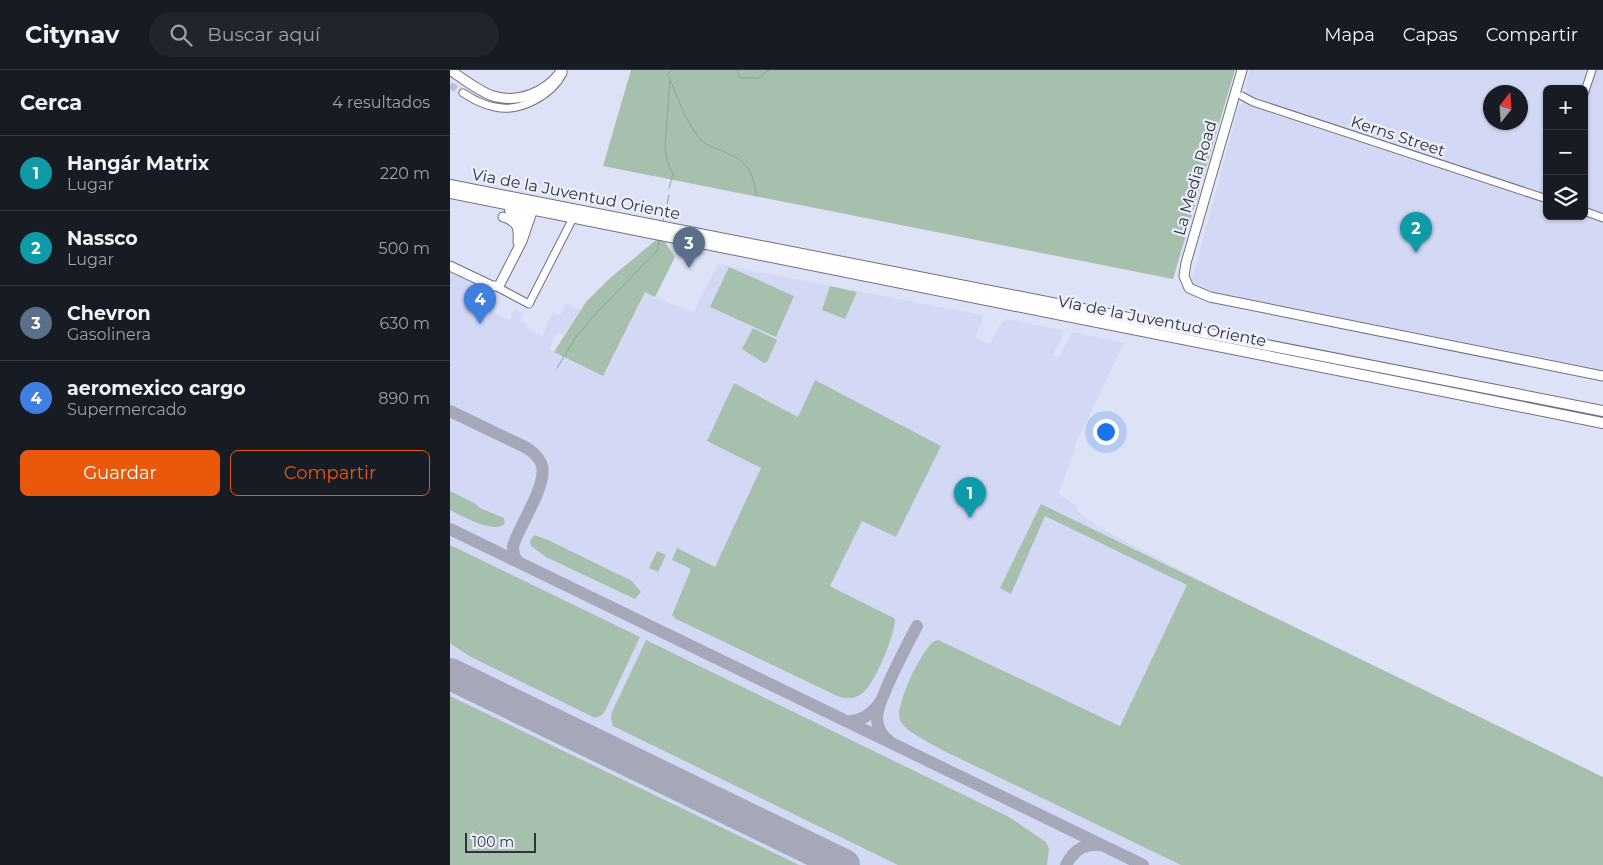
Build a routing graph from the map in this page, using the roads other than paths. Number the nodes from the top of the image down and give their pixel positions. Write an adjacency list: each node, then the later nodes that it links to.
1 (450, 70): 2 (main road)
2 (564, 70): 6 (street)
3 (1242, 70): 23 (main road, La Media Road)
4 (1592, 70): 5 (street)
5 (1587, 85)
6 (463, 93)
7 (1242, 96): 10 (street, Kerns Street)
8 (450, 185): 11 (highway, Via de la Juventud Oriente)
9 (450, 193): 13 (highway, Via de la Juventud Oriente)
10 (1543, 198)
11 (534, 206): 13 (highway, Via de la Juventud Oriente); 14 (highway, Via de la Juventud Oriente); 16 (highway, Via de la Juventud Oriente); 19 (main road)
12 (1588, 212): 15 (street)
13 (505, 214): 19 (main road)
14 (573, 218): 16 (highway, Via de la Juventud Oriente); 22 (street)
15 (1603, 218)
16 (655, 229): 17 (highway, Via de la Juventud Oriente)
17 (667, 232): 18 (highway, Via de la Juventud Oriente); 20 (highway, Via de la Juventud Oriente)
18 (756, 244): 26 (highway, Vía de la Juventud Oriente)
19 (519, 247): 22 (main road)
20 (716, 247): 26 (highway, Vía de la Juventud Oriente)
21 (450, 266): 22 (main road)
22 (497, 287)
23 (1194, 291): 24 (main road); 25 (main road)
24 (1603, 371)
25 (1603, 376)
26 (1566, 409): 27 (highway, Vía de la Juventud Oriente); 28 (highway, Vía de la Juventud Oriente)
27 (1603, 412): 28 (highway)
28 (1603, 422)

